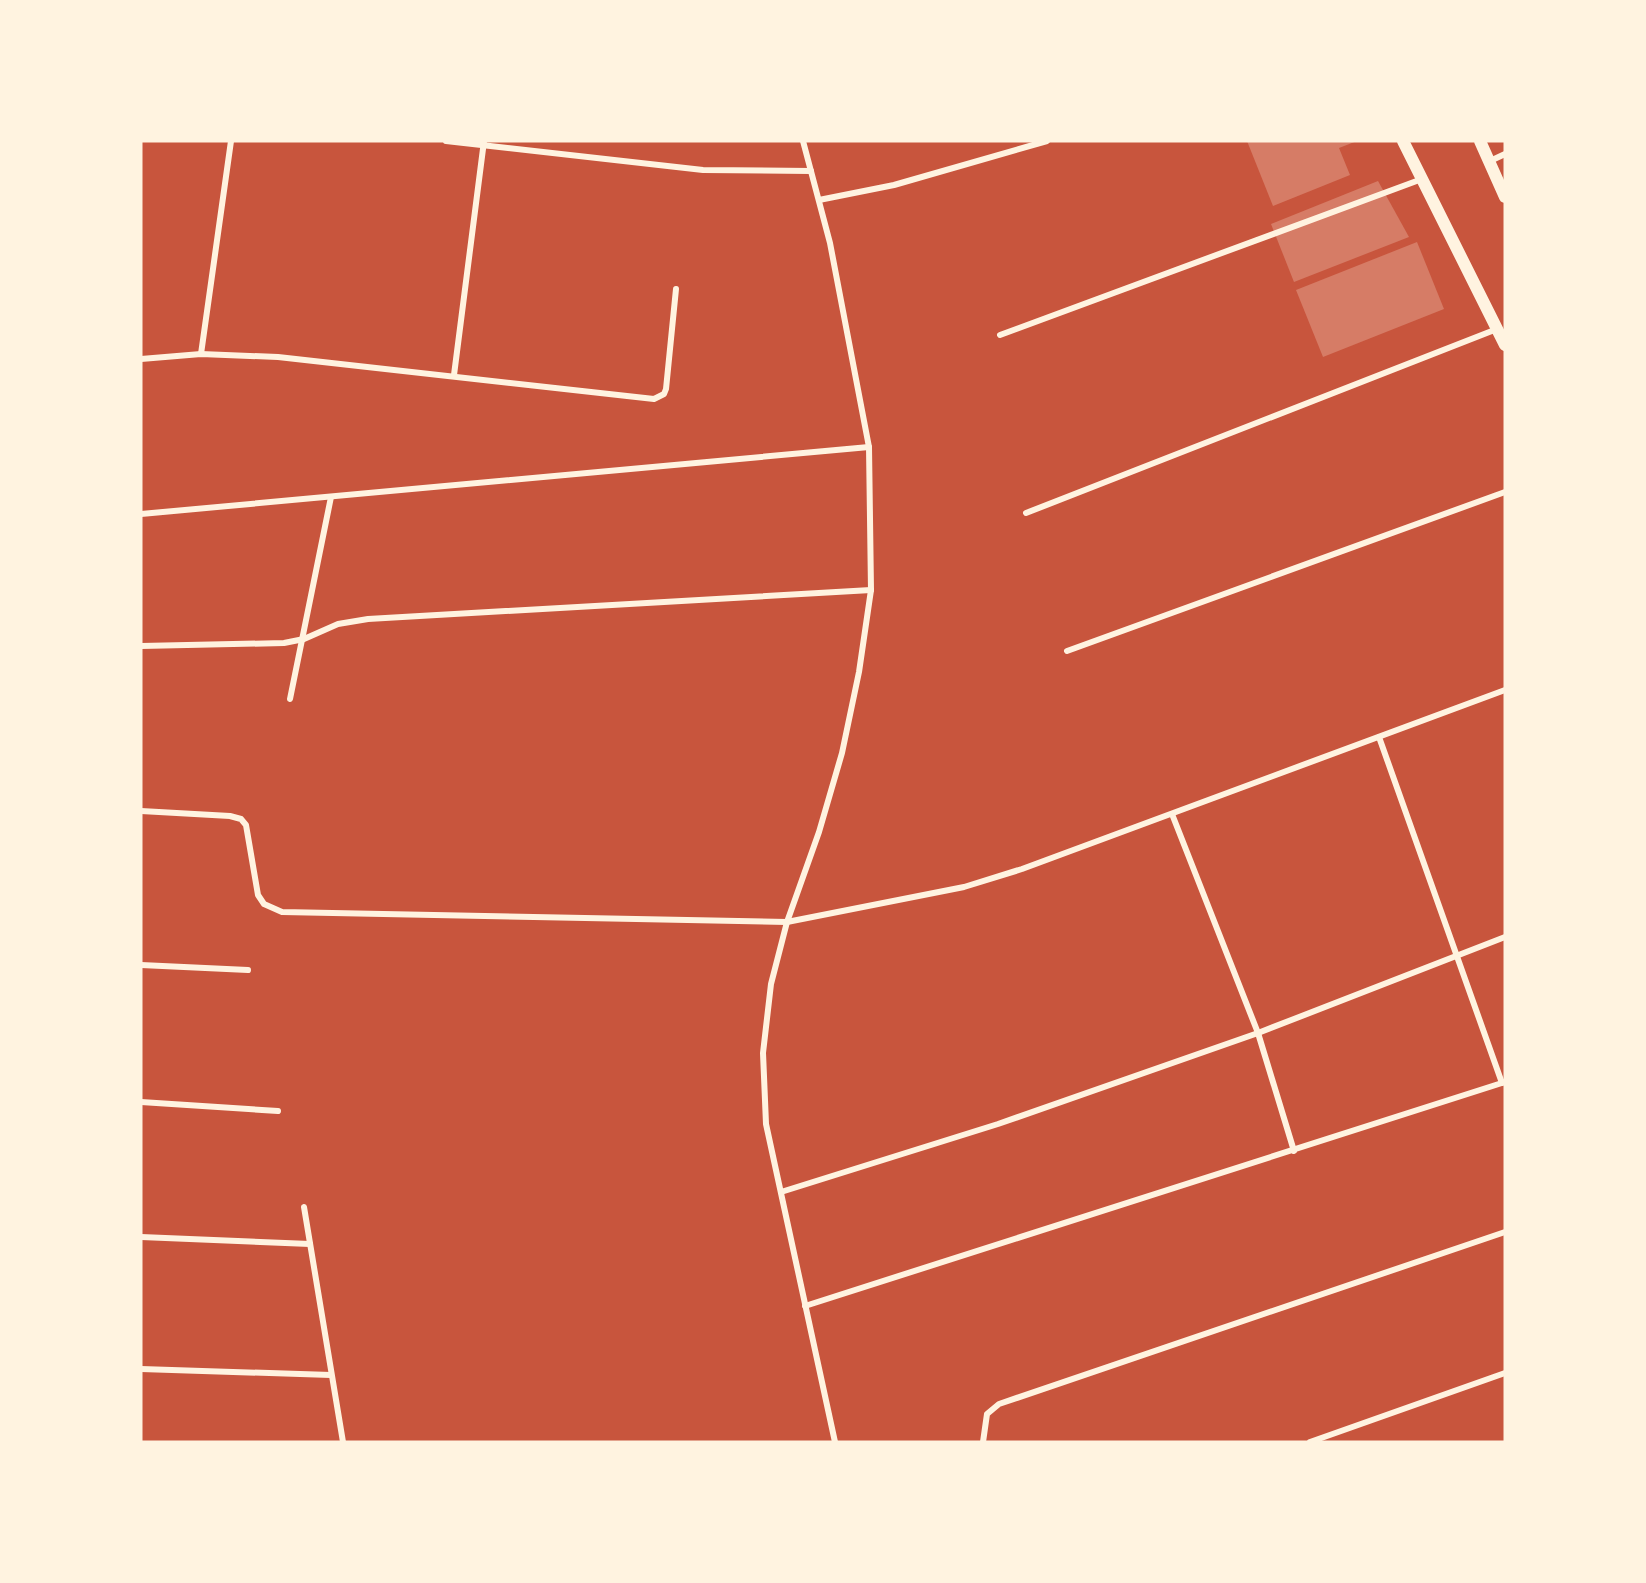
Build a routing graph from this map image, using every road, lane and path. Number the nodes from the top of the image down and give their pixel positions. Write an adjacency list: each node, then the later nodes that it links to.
1 (231, 141): 18 (street)
2 (446, 141): 7 (street)
3 (803, 141): 10 (street)
4 (1047, 141): 13 (street)
5 (1403, 141): 11 (main road)
6 (1480, 141): 9 (main road)
7 (484, 143): 10 (street); 20 (street)
8 (1505, 154): 9 (street)
9 (1489, 162): 12 (main road)
10 (811, 171): 13 (street)
11 (1422, 179): 15 (main road); 16 (street)
12 (1505, 197)
13 (819, 200): 21 (street)
14 (676, 289): 20 (street)
15 (1497, 329): 17 (main road); 24 (street)
16 (1000, 335)
17 (1505, 345)
18 (201, 354): 19 (street); 20 (street)
19 (141, 358)
20 (454, 375)
21 (869, 447): 23 (street); 26 (street)
22 (1505, 492): 29 (street)
23 (332, 496): 25 (street); 27 (street)
24 (1026, 513)
25 (141, 514)
26 (871, 590): 27 (street); 35 (street)
27 (304, 639): 28 (street); 31 (street)
28 (141, 646)
29 (1067, 651)
30 (1505, 690): 32 (street)
31 (291, 699)
32 (1379, 736): 34 (street); 37 (street)
33 (141, 811): 35 (street)
34 (1172, 814): 35 (street); 40 (street)
35 (787, 922): 45 (street)
36 (1505, 938): 37 (street)
37 (1457, 956): 40 (street); 41 (street)
38 (141, 965): 39 (street)
39 (248, 970)
40 (1258, 1033): 44 (street); 45 (street)
41 (1504, 1082): 44 (street)
42 (141, 1102): 43 (street)
43 (278, 1110)
44 (1294, 1151): 50 (street)
45 (781, 1192): 50 (street)
46 (304, 1207): 49 (street)
47 (1505, 1232): 56 (street)
48 (141, 1237): 49 (street)
49 (310, 1244): 53 (street)
50 (806, 1306): 55 (street)
51 (141, 1369): 53 (street)
52 (1505, 1373): 57 (street)
53 (331, 1375): 54 (street)
54 (343, 1442)
55 (835, 1442)
56 (983, 1442)
57 (1310, 1442)

